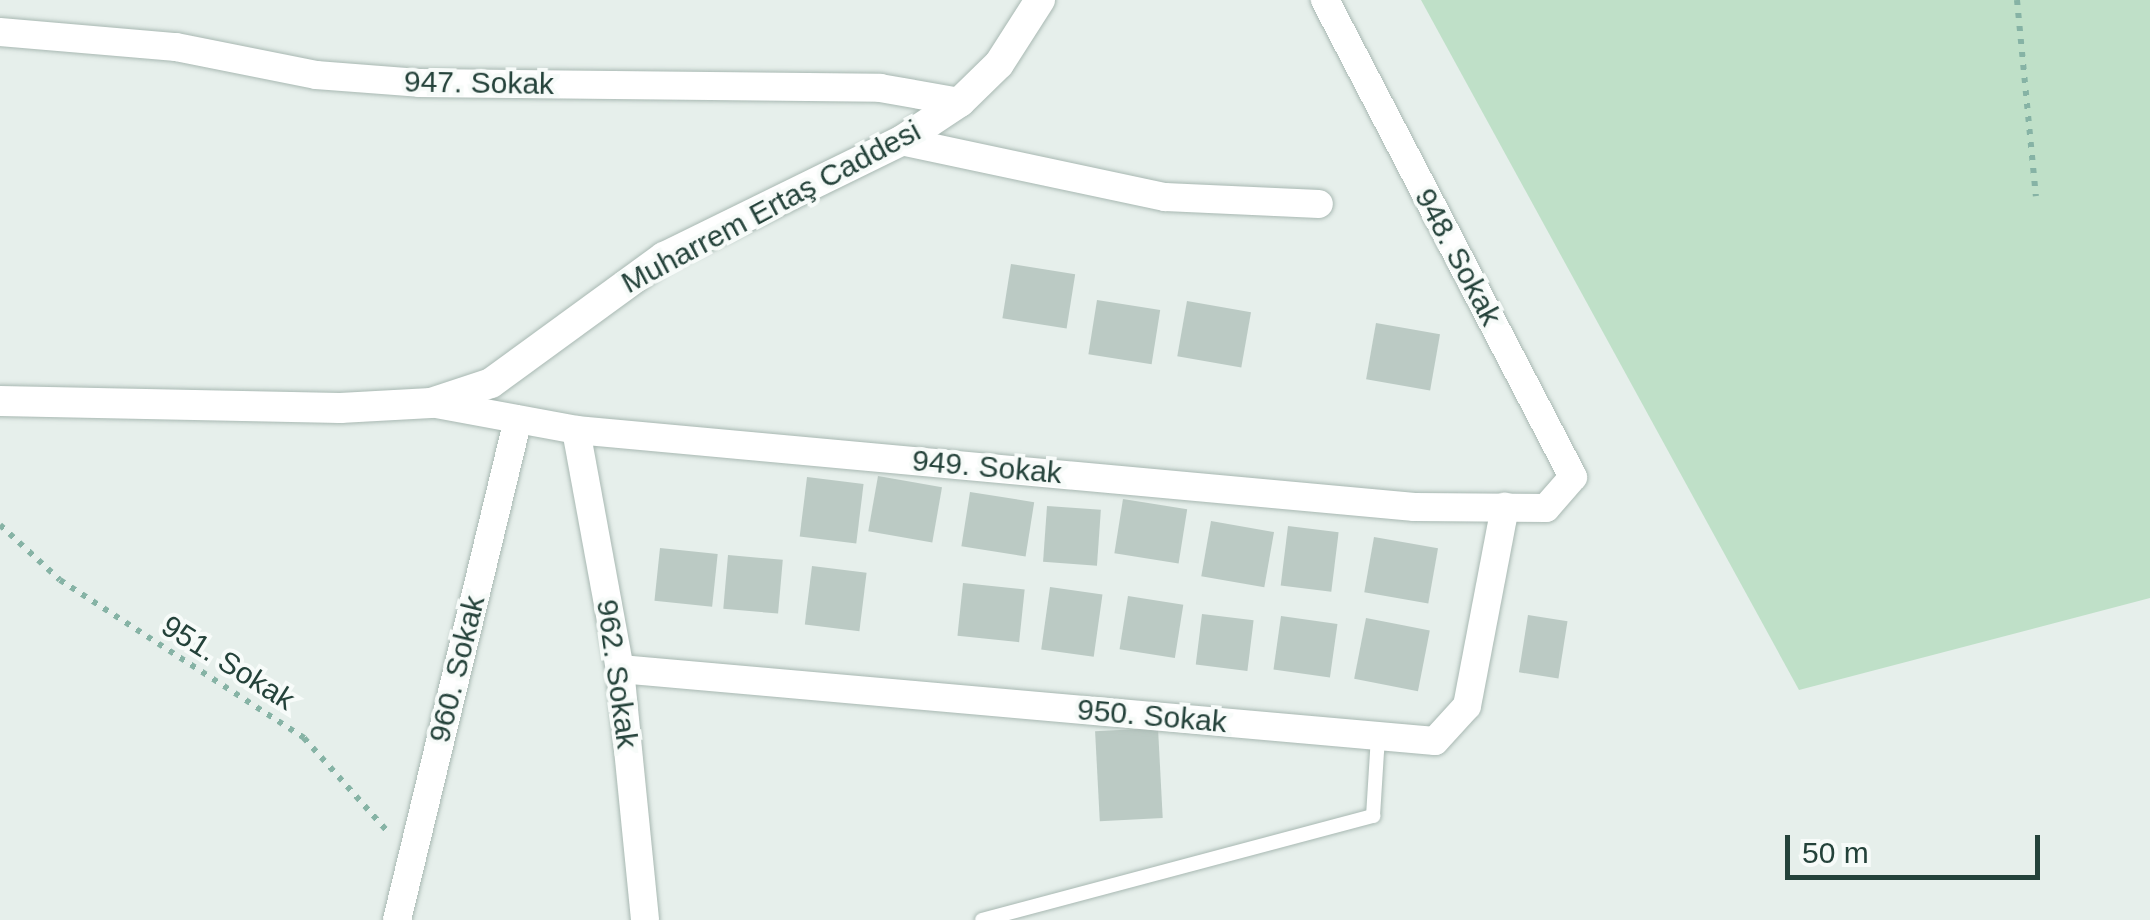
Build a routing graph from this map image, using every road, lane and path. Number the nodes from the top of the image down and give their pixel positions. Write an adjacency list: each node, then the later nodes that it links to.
1 (1040, 0): 5 (street, Muharrem Ertaş Caddesi)
2 (1326, 0): 14 (street, 948. Sokak)
3 (2017, 0): 7 (path)
4 (0, 32): 5 (street, 947. Sokak)
5 (960, 102): 6 (street, Muharrem Ertaş Caddesi)
6 (901, 141): 8 (street); 10 (street, Muharrem Ertaş Caddesi)
7 (2036, 196)
8 (1319, 204)
9 (0, 401): 10 (street, Muharrem Ertaş Caddesi)
10 (432, 403): 11 (street, 949. Sokak)
11 (518, 419): 12 (street, 949. Sokak); 18 (street, 960. Sokak)
12 (576, 430): 13 (street, 949. Sokak); 16 (street, 962. Sokak)
13 (1505, 508): 14 (street, 949. Sokak); 17 (street, 950. Sokak)
14 (1546, 508)
15 (0, 525): 18 (path, 951. Sokak)
16 (620, 669): 17 (street, 950. Sokak); 20 (street, 962. Sokak)
17 (1378, 736): 21 (lane)
18 (411, 862): 19 (street, 960. Sokak)
19 (397, 920)
20 (645, 920)
21 (982, 920)

